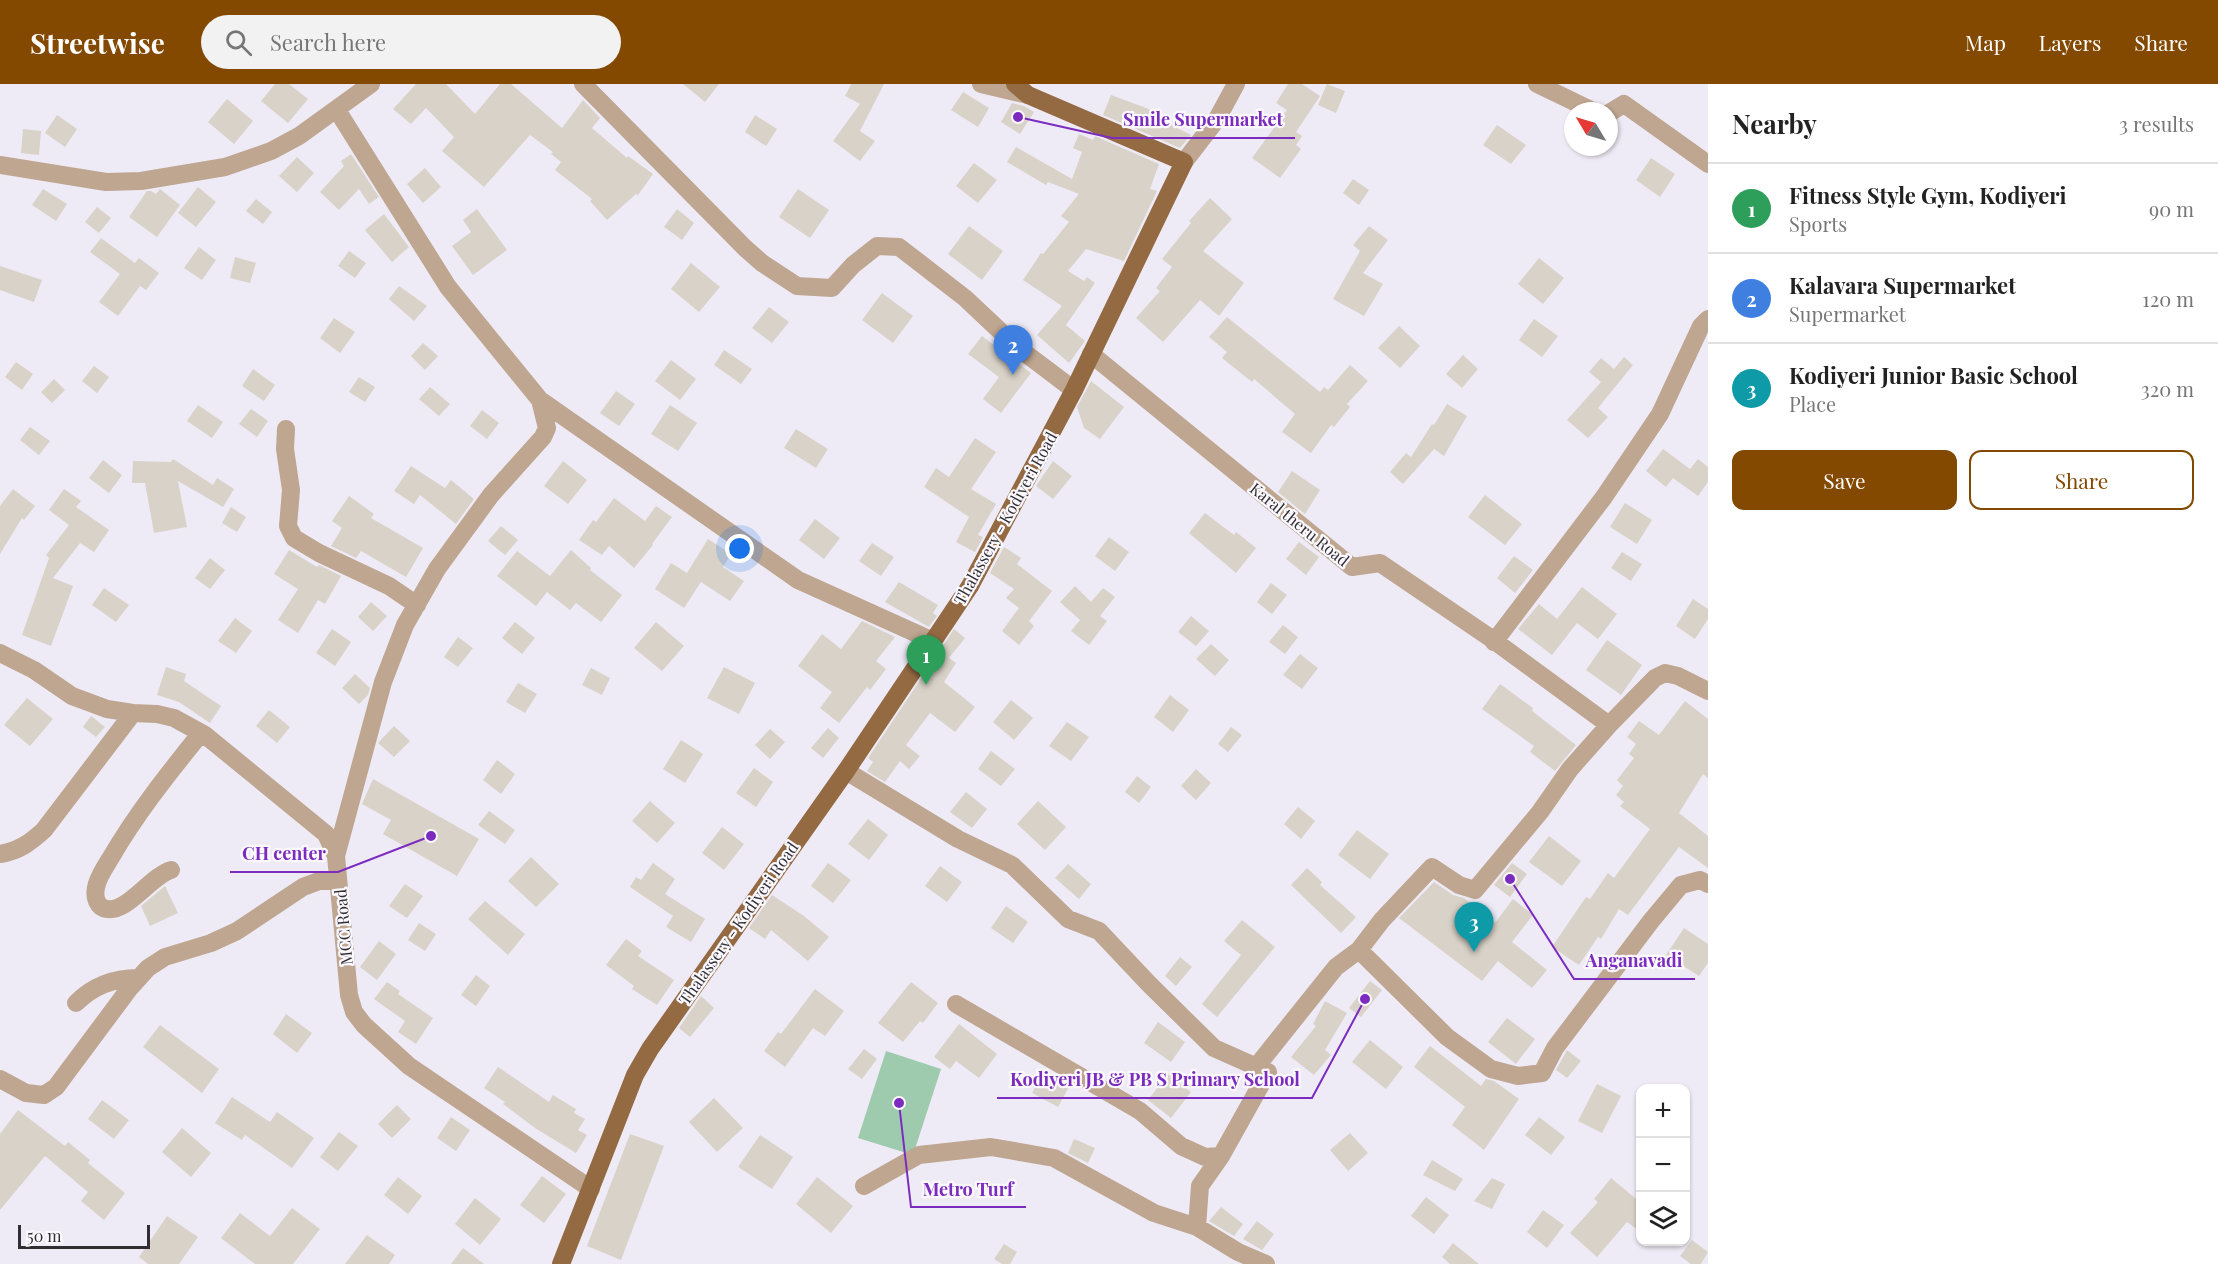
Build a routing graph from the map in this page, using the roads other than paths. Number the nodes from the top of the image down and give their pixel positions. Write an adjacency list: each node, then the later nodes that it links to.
1 (370, 84): 9 (street)
2 (583, 84): 15 (street)
3 (981, 84): 6 (street)
4 (1236, 84): 10 (street)
5 (1537, 84): 7 (street)
6 (1022, 90): 10 (main road)
7 (1574, 102)
8 (1618, 108): 11 (street)
9 (337, 110): 12 (street); 16 (street)
10 (1184, 162): 14 (main road, Thalassery - Kodiyeri Road)
11 (1708, 164)
12 (0, 165)
13 (1708, 319): 20 (street)
14 (1091, 354): 15 (main road, Thalassery - Kodiyeri Road); 20 (street, Karal theru Road)
15 (1074, 390): 19 (main road, Thalassery - Kodiyeri Road)
16 (540, 400): 18 (street); 19 (street)
17 (286, 429): 18 (street)
18 (417, 605): 28 (street)
19 (933, 641): 26 (main road, Thalassery - Kodiyeri Road)
20 (1494, 642): 24 (street, Karal theru Road)
21 (0, 653): 23 (street, MCC Road)
22 (1708, 691): 24 (street)
23 (133, 713): 25 (street, MCC Road); 27 (street)
24 (1609, 725): 32 (street)
25 (201, 733): 28 (street, MCC Road); 29 (street)
26 (846, 771): 36 (street); 40 (main road, Thalassery - Kodiyeri Road)
27 (0, 854)
28 (336, 856): 30 (street, MCC Road)
29 (171, 870)
30 (338, 882): 33 (street); 40 (street, MCC Road)
31 (1708, 884): 32 (street)
32 (1359, 950): 36 (street)
33 (138, 978): 34 (street); 37 (street)
34 (76, 1003)
35 (956, 1004): 38 (street)
36 (1256, 1067): 38 (street)
37 (0, 1079)
38 (1221, 1156): 41 (street)
39 (864, 1186): 41 (street)
40 (591, 1189): 42 (main road, Thalassery - Kodiyeri Road)
41 (1197, 1227): 43 (street)
42 (561, 1264)
43 (1266, 1264)

